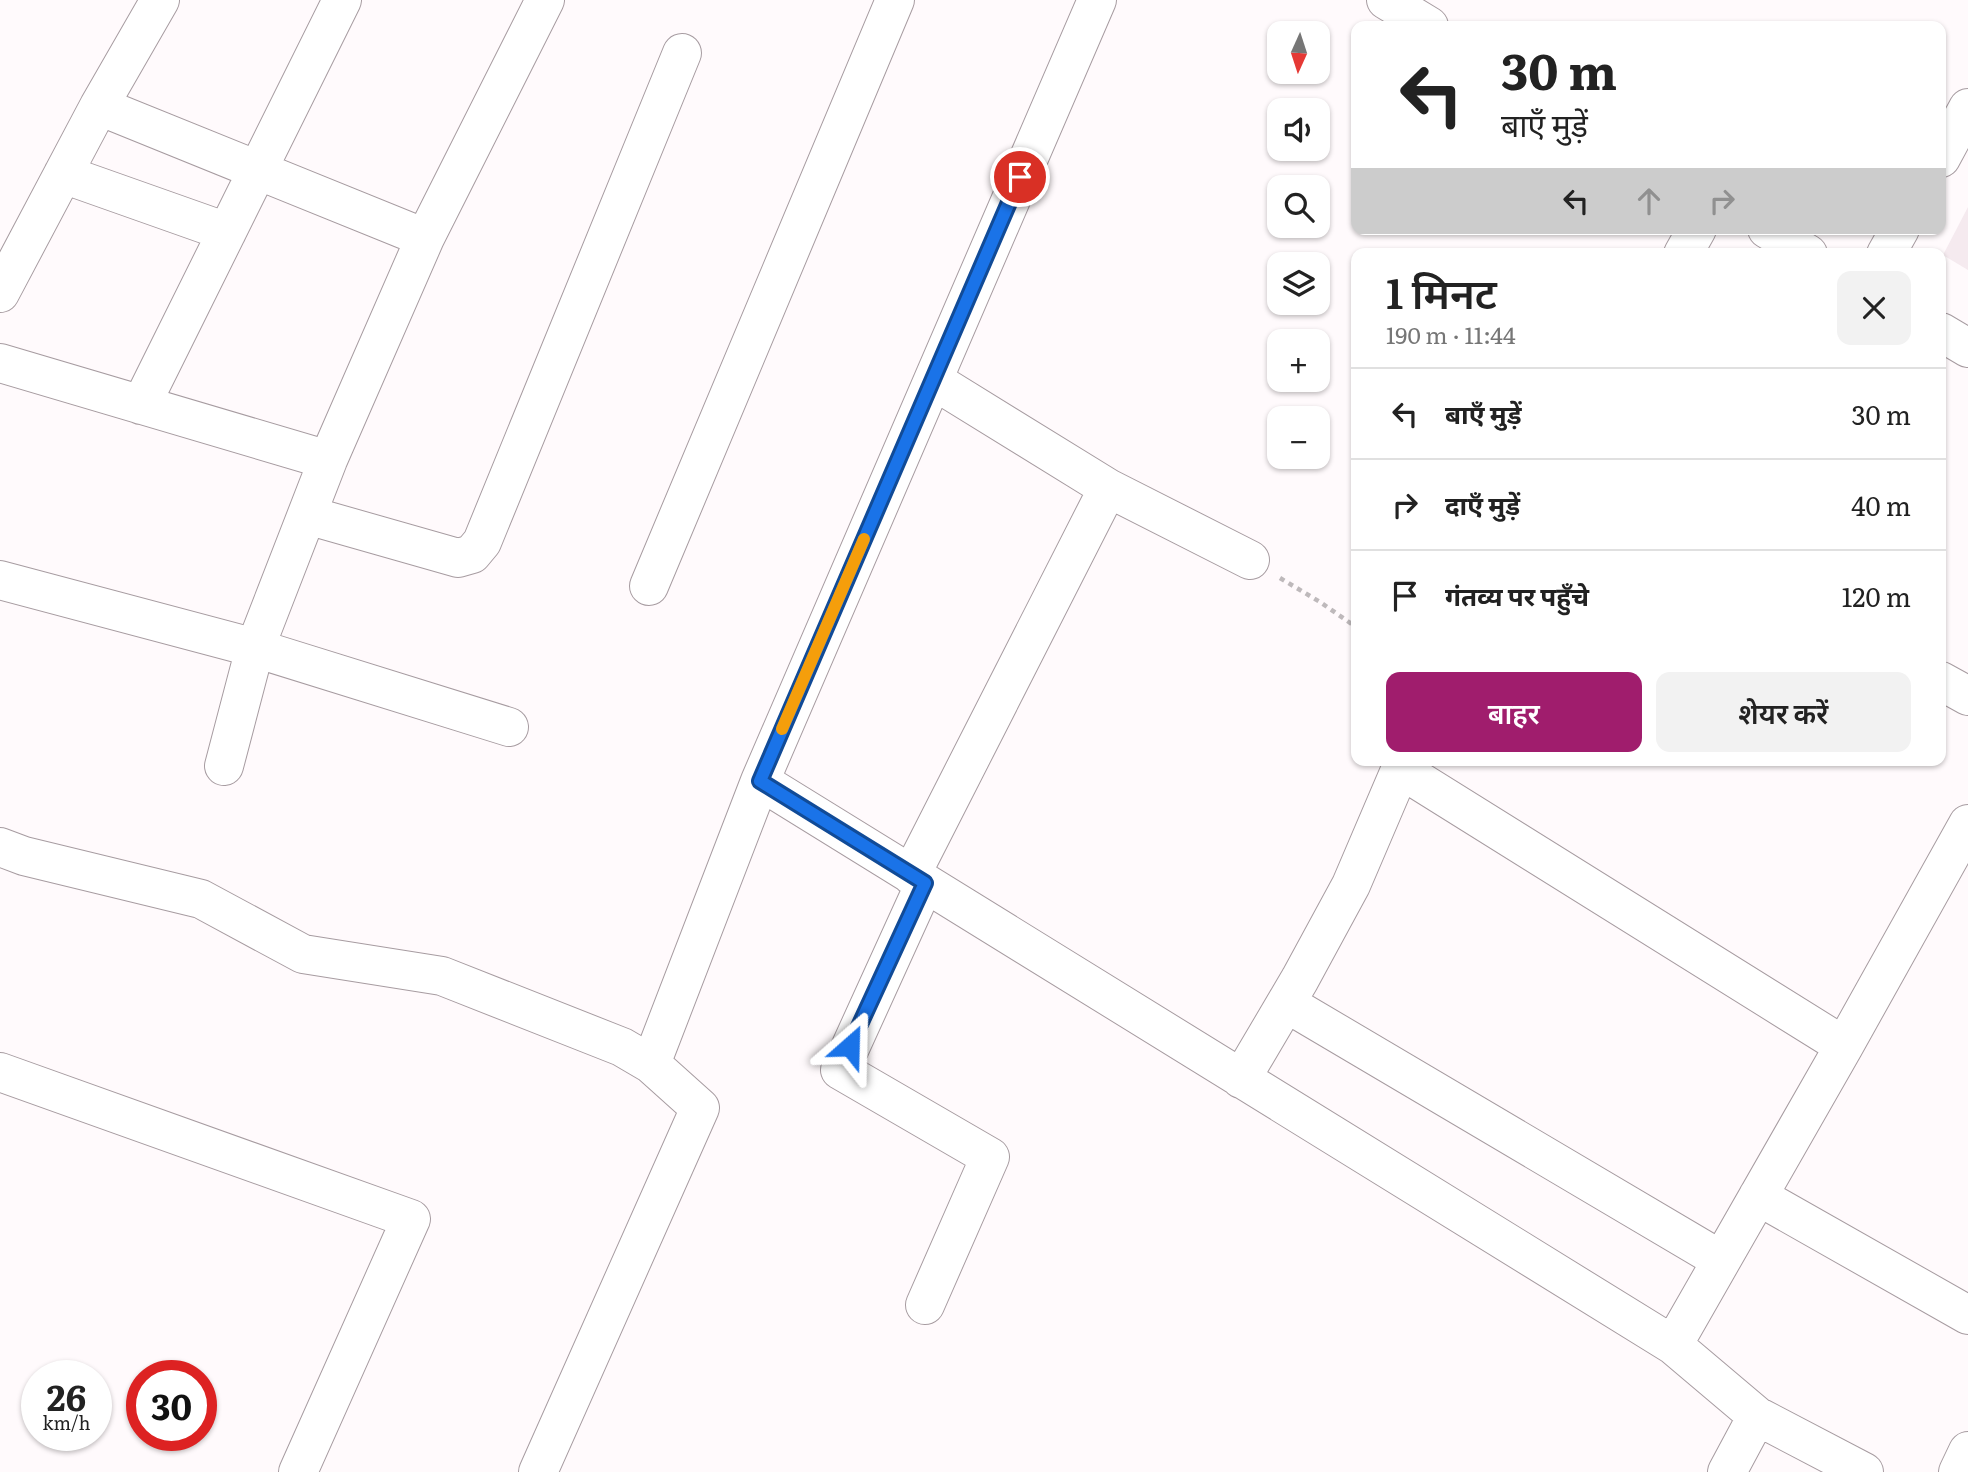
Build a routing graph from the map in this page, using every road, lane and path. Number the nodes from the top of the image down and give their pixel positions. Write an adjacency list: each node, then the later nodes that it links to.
1 (160, 0): 9 (street)
2 (341, 0): 12 (street)
3 (545, 0): 16 (street)
4 (895, 0): 29 (street)
5 (1097, 0): 22 (street)
6 (1386, 0): 7 (street)
7 (1421, 21)
8 (682, 53): 26 (street)
9 (99, 106): 12 (street); 13 (street)
10 (1968, 108): 11 (street)
11 (1946, 149)
12 (258, 170): 14 (street); 16 (street)
13 (63, 174): 14 (street); 18 (street)
14 (227, 232): 23 (street)
15 (1777, 235): 17 (street)
16 (425, 238): 24 (street)
17 (1798, 248)
18 (0, 293)
19 (1946, 335): 20 (street)
20 (1968, 348)
21 (0, 363): 23 (street)
22 (933, 380): 25 (street); 38 (street)
23 (141, 405): 24 (street)
24 (328, 460): 26 (street)
25 (1108, 488): 27 (street); 41 (street)
26 (307, 514): 31 (street)
27 (1250, 561): 30 (path)
28 (0, 580): 31 (street)
29 (649, 586)
30 (1351, 624)
31 (255, 648): 34 (street); 35 (street)
32 (1946, 684): 33 (street)
33 (1968, 696)
34 (509, 727)
35 (224, 766)
36 (1402, 766): 42 (street)
37 (1404, 766): 43 (street)
38 (760, 781): 41 (street); 44 (street)
39 (1968, 824): 43 (street)
40 (0, 847): 44 (street)
41 (918, 879): 46 (street); 49 (street)
42 (1286, 1003): 46 (street); 48 (street)
43 (1844, 1045): 47 (street)
44 (651, 1064): 55 (street)
45 (0, 1072): 54 (street)
46 (1241, 1079): 51 (street)
47 (1758, 1196): 48 (street); 50 (street)
48 (1721, 1260): 51 (street)
49 (925, 1306)
50 (1968, 1315)
51 (1673, 1345): 52 (street)
52 (1757, 1416): 56 (street); 57 (street)
53 (1968, 1451): 58 (street)
54 (298, 1472)
55 (538, 1472)
56 (1727, 1472)
57 (1864, 1472)
58 (1958, 1472)

